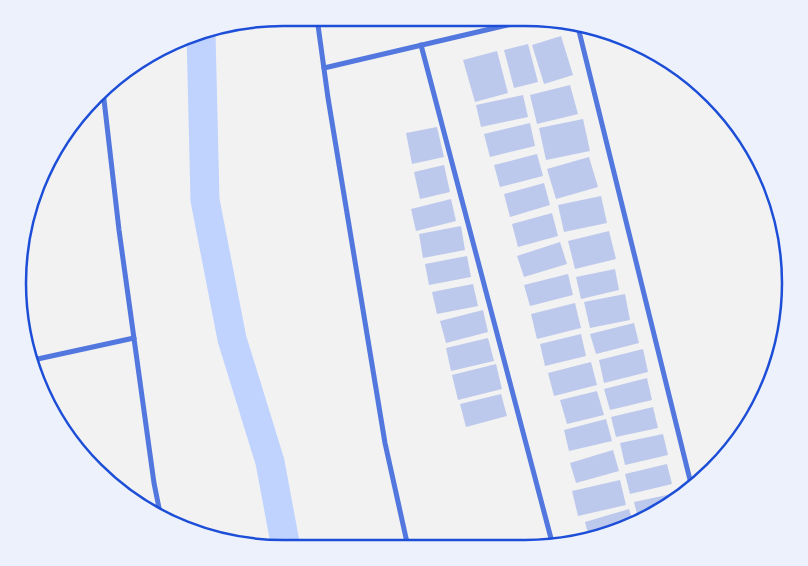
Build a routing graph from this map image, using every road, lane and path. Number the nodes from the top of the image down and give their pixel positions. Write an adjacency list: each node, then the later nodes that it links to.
1 (318, 26): 5 (street)
2 (503, 26): 4 (street)
3 (580, 32): 9 (street)
4 (421, 45): 5 (street); 11 (street)
5 (324, 68): 12 (street)
6 (104, 99): 7 (street)
7 (134, 338): 8 (street); 10 (street)
8 (38, 359)
9 (690, 479)
10 (159, 507)
11 (551, 538)
12 (406, 540)

